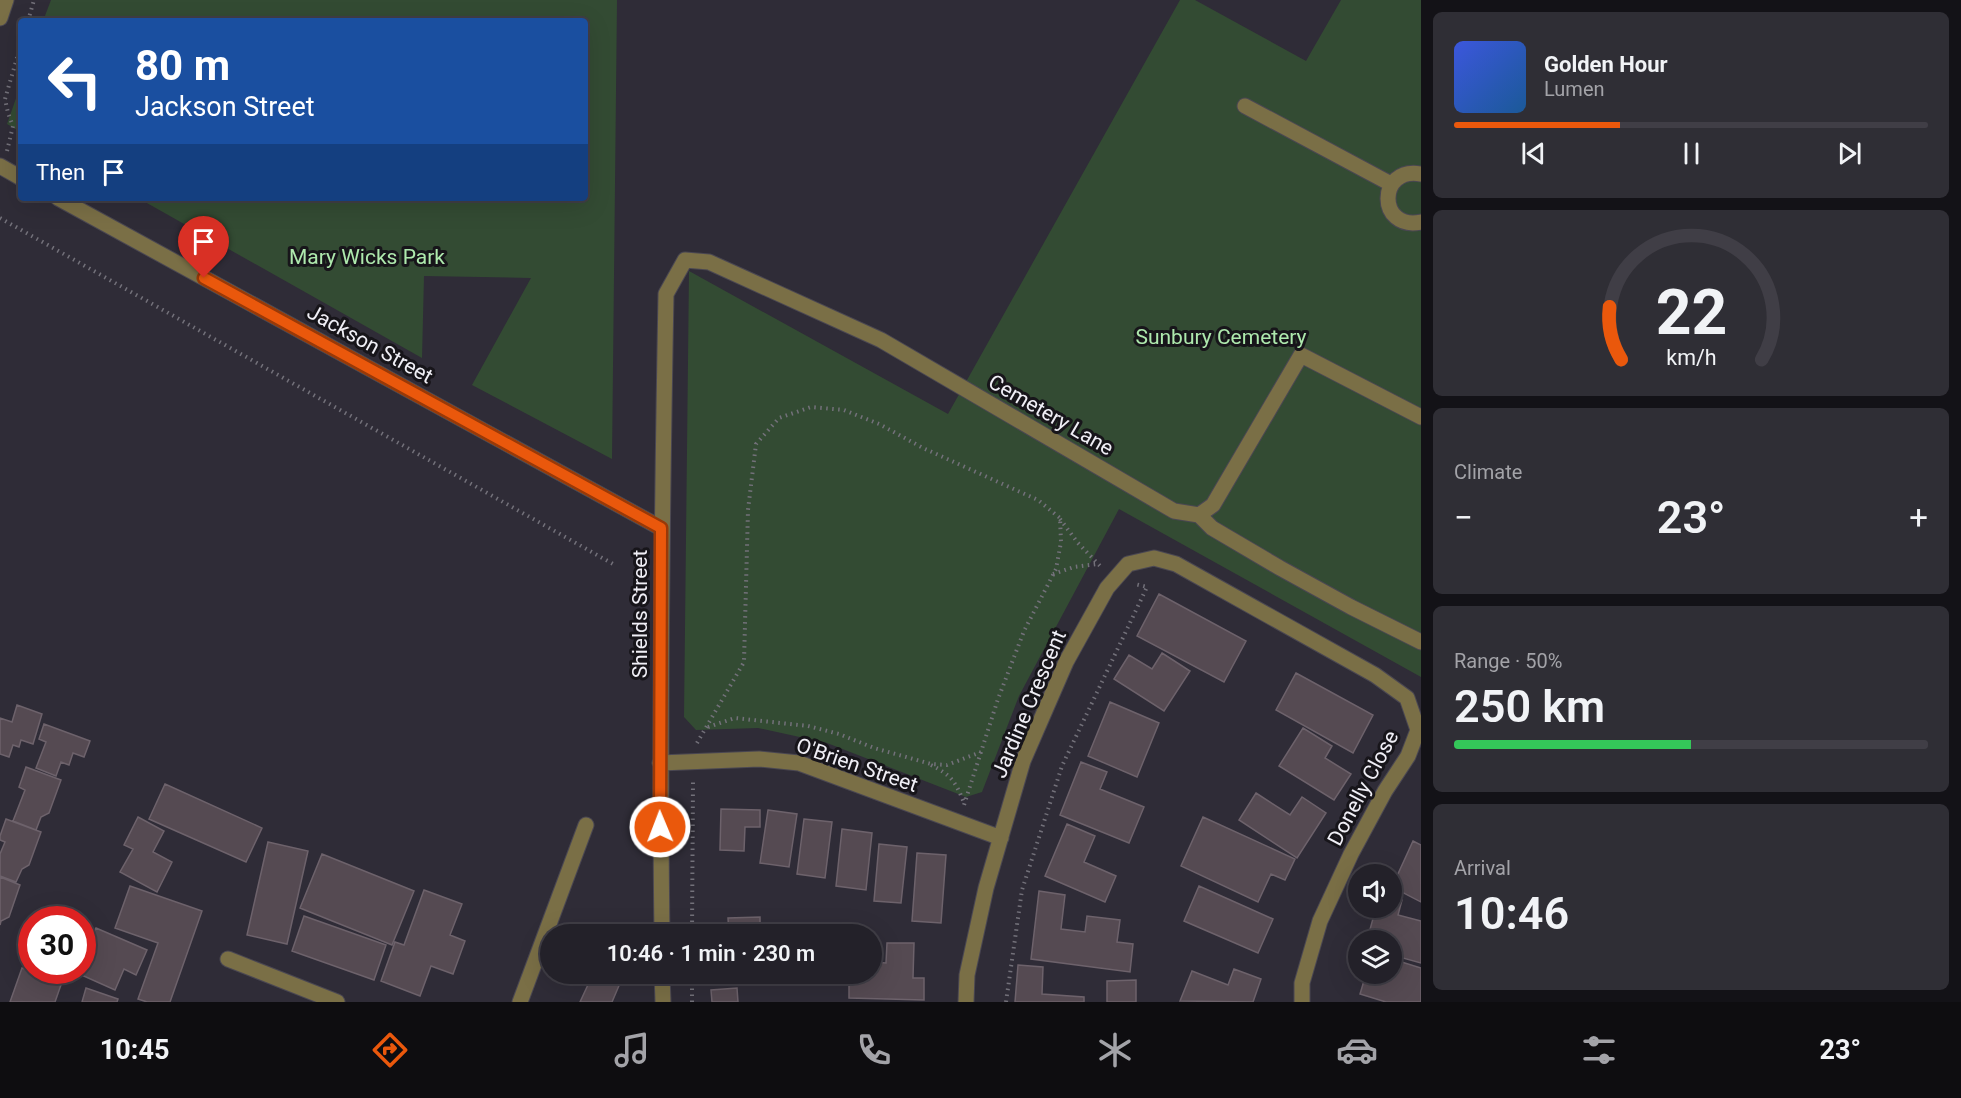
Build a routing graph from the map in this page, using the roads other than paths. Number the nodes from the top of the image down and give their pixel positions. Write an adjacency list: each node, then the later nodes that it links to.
1 (6, 0): 2 (street)
2 (0, 18)
3 (1245, 106): 7 (street)
4 (0, 166): 6 (street)
5 (1421, 174): 7 (street)
6 (18, 176)
7 (1392, 184): 9 (street)
8 (63, 201): 13 (street, Jackson Street)
9 (1421, 222)
10 (666, 294): 12 (street, Cemetery Lane); 13 (street, Shields Street)
11 (1421, 417): 12 (street)
12 (1199, 515): 15 (street, Cemetery Lane)
13 (661, 528): 16 (street, Shields Street)
14 (1154, 558): 18 (street, Jardine Crescent); 26 (street, Donelly Close)
15 (1421, 642)
16 (660, 763): 18 (street, O'Brien Street); 19 (street, Shields Street)
17 (586, 825): 23 (street)
18 (1000, 838): 25 (street, Jardine Crescent)
19 (662, 924)
20 (228, 959): 22 (street)
21 (662, 984): 24 (street)
22 (337, 1002)
23 (520, 1002)
24 (663, 1002)
25 (966, 1002)
26 (1302, 1002)

